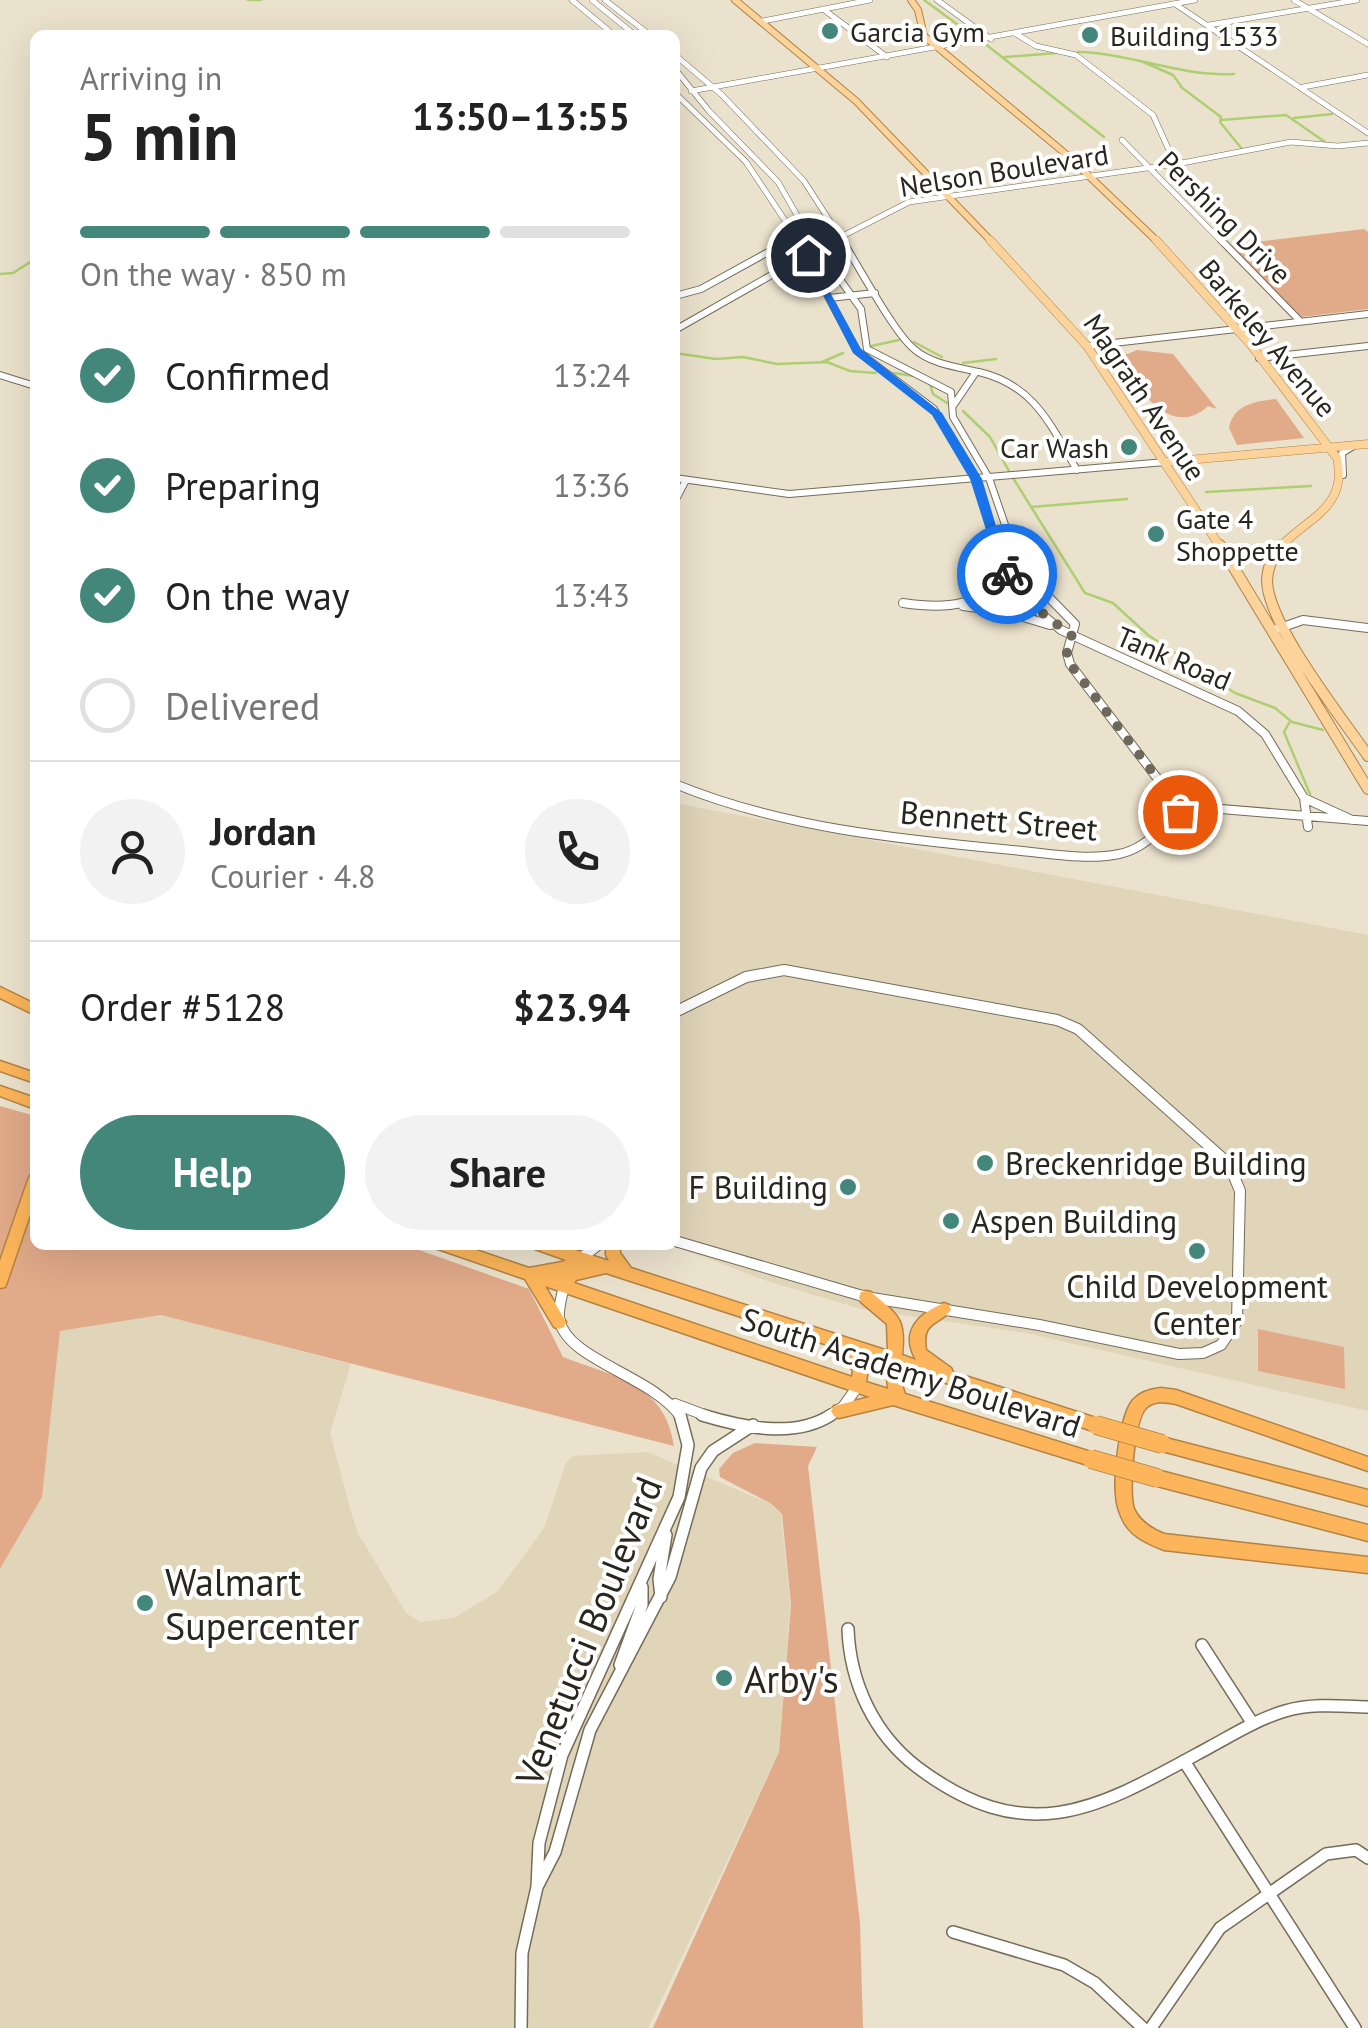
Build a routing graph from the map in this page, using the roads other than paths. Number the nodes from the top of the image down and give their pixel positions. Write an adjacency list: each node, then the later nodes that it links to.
1 (572, 0): 15 (street)
2 (592, 0): 13 (street)
3 (605, 0): 12 (street)
4 (735, 0): 17 (main road, Magrath Avenue)
5 (870, 0): 16 (street)
6 (910, 0): 25 (main road, Barkeley Avenue)
7 (937, 0): 23 (street)
8 (1194, 0): 11 (street)
9 (1294, 0): 14 (street)
10 (1356, 0): 14 (street)
11 (1171, 2): 18 (street); 22 (street)
12 (612, 5): 13 (street); 21 (street)
13 (601, 7): 15 (street); 20 (street)
14 (1308, 8): 18 (street); 24 (street)
15 (585, 10): 19 (street)
16 (822, 10): 17 (street); 26 (street)
17 (763, 21): 28 (main road, Magrath Avenue)
18 (1209, 25): 32 (street)
19 (608, 30)
20 (629, 30)
21 (644, 30)
22 (1016, 34): 23 (street); 42 (street)
23 (991, 38): 25 (street)
24 (1368, 44)
25 (939, 48): 26 (street); 44 (main road, Barkeley Avenue)
26 (887, 58): 28 (street)
27 (680, 60): 31 (street)
28 (821, 69): 31 (street); 45 (main road, Magrath Avenue)
29 (680, 76): 33 (street)
30 (1368, 76): 32 (street)
31 (712, 87): 33 (street); 39 (street)
32 (1303, 87): 36 (street)
33 (692, 91): 34 (street); 40 (street)
34 (680, 93)
35 (680, 98): 41 (street, Tank Road)
36 (1368, 133)
37 (1122, 140): 43 (street, Pershing Drive)
38 (1368, 143): 42 (street, Nelson Boulevard)
39 (773, 147): 40 (street); 47 (street)
40 (749, 150): 41 (street); 48 (street)
41 (739, 152): 46 (street, Tank Road)
42 (1182, 163): 43 (street, Nelson Boulevard)
43 (1147, 168): 44 (street, Nelson Boulevard); 55 (street, Pershing Drive)
44 (1089, 174): 45 (street, Nelson Boulevard); 57 (main road, Barkeley Avenue)
45 (952, 194): 47 (street, Nelson Boulevard); 58 (main road, Magrath Avenue)
46 (796, 237): 49 (street, Tank Road); 51 (street)
47 (838, 238): 48 (street, Nelson Boulevard); 50 (street)
48 (817, 249): 49 (street, Nelson Boulevard); 52 (street)
49 (808, 255): 53 (street, Tank Road); 56 (street, Nelson Boulevard)
50 (874, 293): 52 (street); 61 (street)
51 (680, 295)
52 (851, 296): 53 (street); 64 (street)
53 (829, 298): 65 (street, Tank Road)
54 (1368, 314): 55 (street)
55 (1300, 322): 57 (street)
56 (680, 327)
57 (1235, 329): 58 (street); 60 (main road, Barkeley Avenue)
58 (1088, 346): 69 (main road, Magrath Avenue)
59 (1368, 346): 60 (street)
60 (1259, 358): 68 (main road, Barkeley Avenue)
61 (976, 372): 64 (street); 70 (street)
62 (0, 375): 63 (street)
63 (30, 384)
64 (952, 407): 65 (street); 72 (street)
65 (936, 413): 74 (street, Tank Road)
66 (1368, 444): 67 (main road)
67 (1355, 445): 68 (main road); 71 (street)
68 (1330, 448): 69 (main road); 71 (main road, Barkeley Avenue)
69 (1164, 462): 70 (street); 83 (main road, Magrath Avenue)
70 (1077, 470): 72 (street)
71 (1343, 475): 80 (main road)
72 (989, 478): 74 (street); 84 (street)
73 (680, 479): 75 (street)
74 (976, 479): 75 (street); 77 (street, Tank Road)
75 (686, 480): 76 (street)
76 (680, 492)
77 (1002, 566): 79 (street); 82 (street, Tank Road)
78 (902, 603): 79 (street)
79 (950, 605): 82 (street)
80 (1284, 623): 81 (street); 83 (street); 85 (main road)
81 (1368, 628)
82 (1061, 630): 84 (street, Tank Road)
83 (1273, 635): 87 (main road, Magrath Avenue)
84 (1072, 636): 88 (street, Tank Road); 89 (street)
85 (1368, 756)
86 (680, 786): 89 (street, Bennett Street)
87 (1368, 789)
88 (1304, 798): 90 (street, Tank Road); 91 (street)
89 (1186, 809): 90 (street)
90 (1306, 816): 91 (street); 93 (street, Tank Road)
91 (1352, 820): 92 (street)
92 (1368, 821)
93 (1308, 827)
94 (0, 992): 95 (highway)
95 (30, 1007)
96 (680, 1010): 116 (street)
97 (0, 1066): 98 (highway)
98 (30, 1076)
99 (0, 1092): 100 (highway)
100 (30, 1102)
101 (30, 1195): 103 (highway)
102 (30, 1206): 103 (highway)
103 (22, 1218): 113 (highway)
104 (680, 1238): 115 (street)
105 (459, 1250): 111 (highway, South Academy Boulevard)
106 (556, 1250): 109 (highway, South Academy Boulevard)
107 (591, 1250): 109 (street)
108 (614, 1250): 112 (highway)
109 (581, 1258): 110 (highway, South Academy Boulevard); 111 (highway)
110 (614, 1269): 112 (highway, South Academy Boulevard); 114 (highway)
111 (530, 1274): 114 (highway, South Academy Boulevard); 117 (highway)
112 (630, 1275): 119 (highway, South Academy Boulevard)
113 (0, 1282)
114 (564, 1286): 117 (street); 123 (highway, South Academy Boulevard)
115 (866, 1297): 116 (street); 118 (highway)
116 (944, 1310): 122 (highway)
117 (559, 1322): 125 (street)
118 (896, 1329): 120 (highway); 121 (highway)
119 (841, 1345): 120 (highway, South Academy Boulevard); 123 (highway)
120 (858, 1351): 121 (highway, South Academy Boulevard)
121 (891, 1362): 122 (highway, South Academy Boulevard); 124 (highway)
122 (960, 1383): 129 (highway, South Academy Boulevard, bridge)
123 (858, 1386): 124 (highway, South Academy Boulevard); 126 (street)
124 (900, 1400): 126 (highway); 131 (highway, South Academy Boulevard, bridge)
125 (675, 1404): 127 (street); 130 (street, Venetucci Boulevard)
126 (839, 1411): 127 (street)
127 (753, 1425): 134 (street, Venetucci Boulevard)
128 (1368, 1464): 132 (highway)
129 (1368, 1494)
130 (665, 1532): 133 (street, Venetucci Boulevard); 134 (street)
131 (1368, 1533)
132 (1368, 1565)
133 (642, 1587): 137 (street); 142 (street, Venetucci Boulevard)
134 (661, 1597): 137 (street, Venetucci Boulevard)
135 (848, 1629): 140 (street)
136 (1202, 1645): 139 (street)
137 (620, 1668): 142 (street, Venetucci Boulevard)
138 (1368, 1707): 139 (street)
139 (1253, 1724): 140 (street)
140 (1184, 1761): 143 (street)
141 (1368, 1858): 143 (street)
142 (537, 1887): 145 (street, Venetucci Boulevard)
143 (1268, 1894): 147 (street); 148 (street)
144 (953, 1932): 146 (street)
145 (521, 2028)
146 (1143, 2028)
147 (1150, 2028)
148 (1355, 2028)

